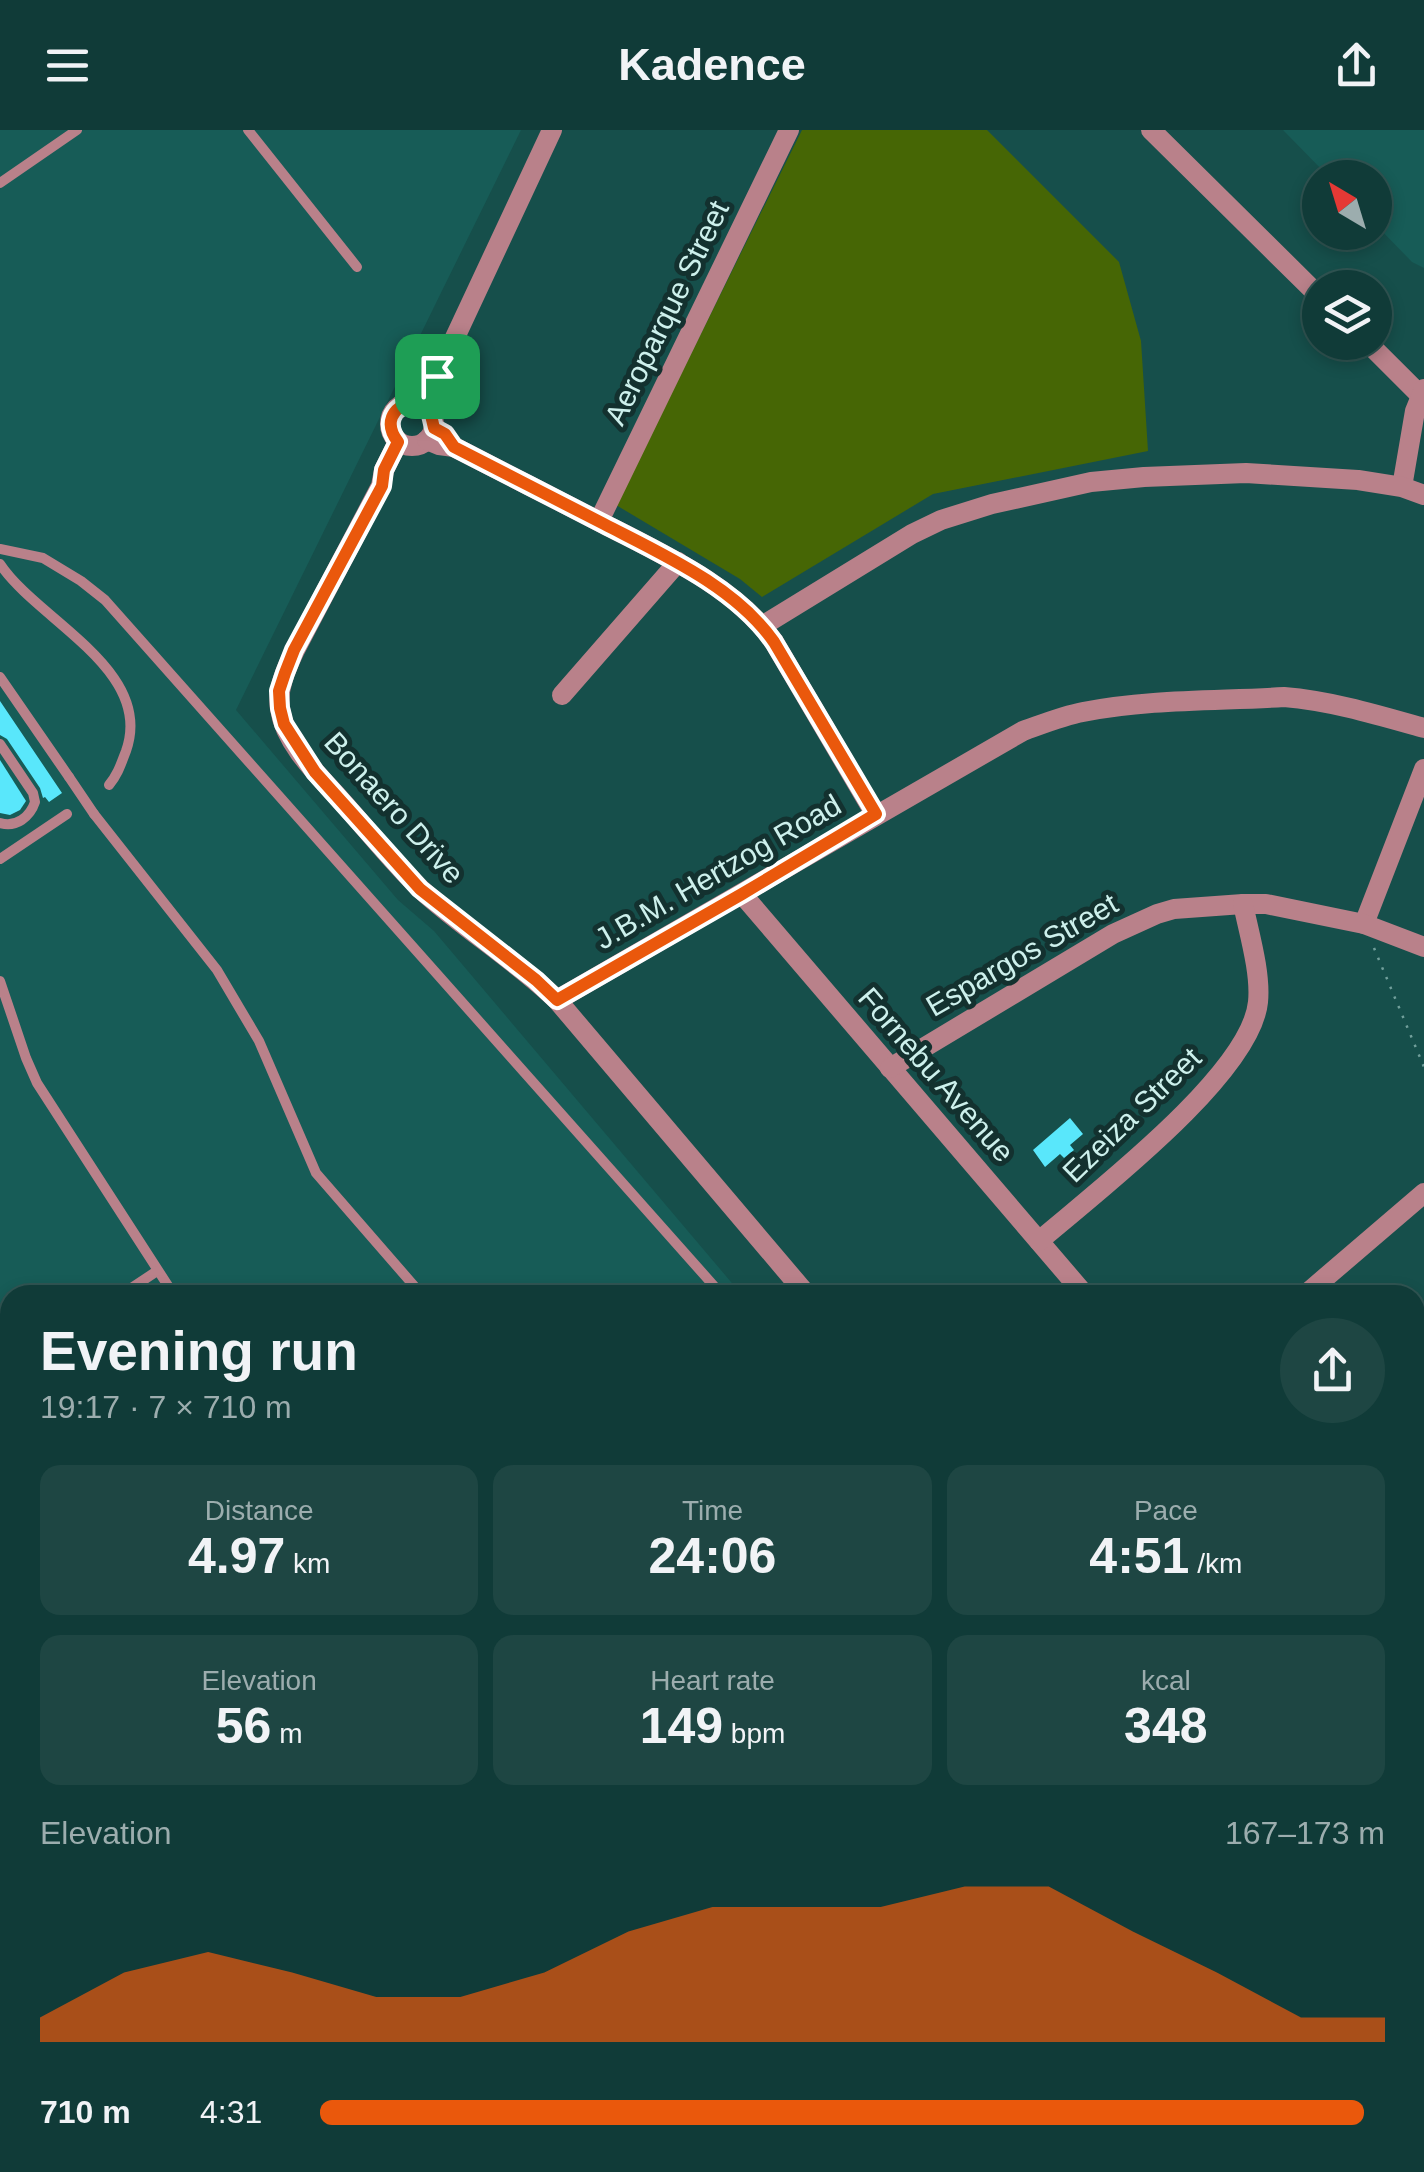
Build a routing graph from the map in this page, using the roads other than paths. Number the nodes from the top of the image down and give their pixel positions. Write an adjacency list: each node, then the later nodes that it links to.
1 (77, 130): 6 (lane)
2 (248, 130): 7 (lane)
3 (552, 130): 11 (street, Bonaero Drive)
4 (789, 130): 14 (street, Aeroparque Street)
5 (1151, 130): 8 (street)
6 (2, 177)
7 (357, 267)
8 (1302, 279)
9 (1386, 360): 10 (street)
10 (1422, 392): 12 (street)
11 (418, 428): 14 (street); 34 (street, Bonaero Drive)
12 (1402, 487): 13 (street); 18 (street)
13 (1424, 494)
14 (599, 521): 16 (street)
15 (0, 549): 42 (lane)
16 (678, 562): 18 (street); 20 (street)
17 (0, 564): 24 (lane)
18 (762, 626): 26 (street)
19 (0, 676): 41 (lane, bridge)
20 (562, 696)
21 (1424, 728): 26 (street, J.B.M. Hertzog Road)
22 (0, 744): 27 (lane)
23 (1424, 768): 31 (street)
24 (109, 785)
25 (67, 814): 28 (lane)
26 (876, 814): 29 (street, J.B.M. Hertzog Road)
27 (0, 823)
28 (0, 859)
29 (742, 894): 34 (street, J.B.M. Hertzog Road); 35 (street, Fornebu Avenue)
30 (1243, 904): 31 (street, Espargos Street); 35 (street, Espargos Street); 37 (street, Ezeiza Street)
31 (1364, 924): 32 (street, Espargos Street)
32 (1424, 947)
33 (0, 980): 38 (lane)
34 (557, 1000): 43 (street, Bonaero Drive)
35 (890, 1068): 37 (street, Fornebu Avenue)
36 (1424, 1194): 45 (street)
37 (1039, 1242): 44 (street, Fornebu Avenue)
38 (158, 1271): 39 (lane); 40 (lane)
39 (136, 1285)
40 (167, 1285)
41 (413, 1285)
42 (713, 1285)
43 (799, 1285)
44 (1076, 1285)
45 (1317, 1285)

